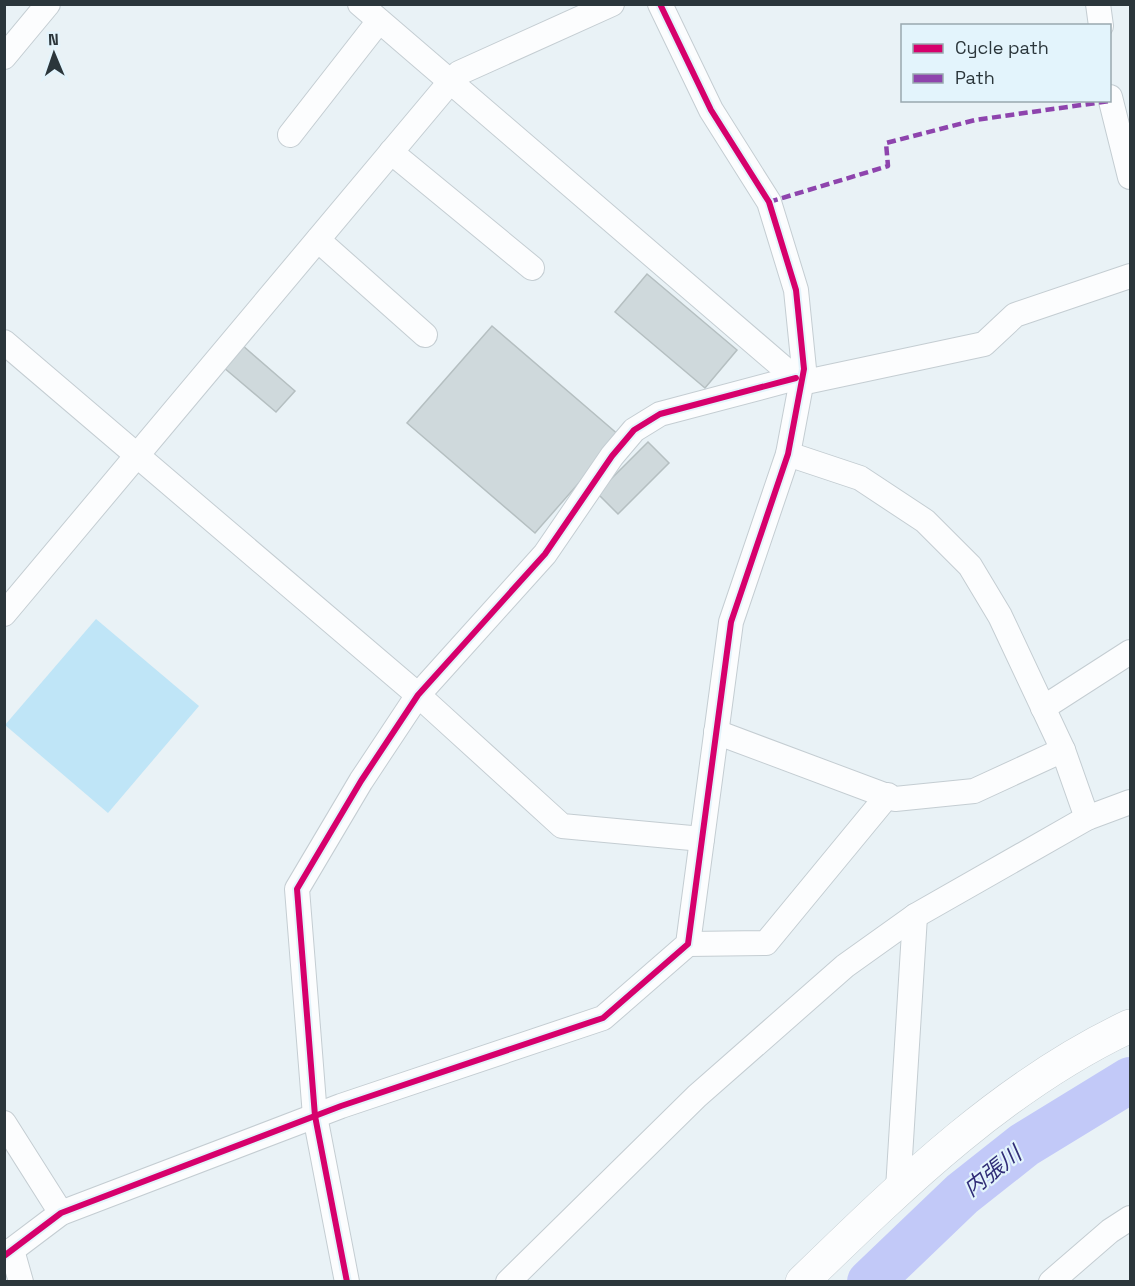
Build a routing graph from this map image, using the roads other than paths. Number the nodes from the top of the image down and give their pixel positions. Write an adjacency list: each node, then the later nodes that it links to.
1 (48, 4): 8 (street)
2 (360, 4): 6 (street)
3 (612, 4): 9 (street)
4 (660, 4): 19 (street)
5 (1098, 4): 7 (street)
6 (379, 21): 9 (street); 11 (street)
7 (1101, 24)
8 (4, 57)
9 (450, 82): 12 (street); 19 (street)
10 (1111, 101): 13 (street)
11 (290, 135)
12 (391, 152): 14 (street); 15 (street)
13 (1131, 177)
14 (318, 240): 17 (street); 21 (street)
15 (532, 268)
16 (1131, 276): 19 (street)
17 (425, 335)
18 (4, 342): 21 (street)
19 (798, 381): 20 (street); 24 (street)
20 (788, 454): 25 (street); 26 (street)
21 (137, 455): 22 (street); 24 (street)
22 (4, 614)
23 (1131, 652): 25 (street)
24 (418, 695): 31 (street); 35 (street)
25 (1043, 708): 27 (street)
26 (716, 732): 28 (street); 31 (street)
27 (1063, 750): 28 (street); 30 (street)
28 (888, 795): 33 (street)
29 (1131, 802): 30 (street)
30 (1086, 818): 32 (street)
31 (702, 839): 33 (street)
32 (915, 916): 37 (street); 43 (street)
33 (688, 944): 35 (street)
34 (1131, 1026): 37 (street)
35 (315, 1116): 38 (street); 42 (street)
36 (4, 1123): 38 (street)
37 (898, 1189): 44 (street)
38 (61, 1213): 40 (street)
39 (1131, 1218): 45 (street)
40 (8, 1253): 41 (street)
41 (21, 1281)
42 (347, 1281)
43 (508, 1281)
44 (802, 1281)
45 (1051, 1281)

